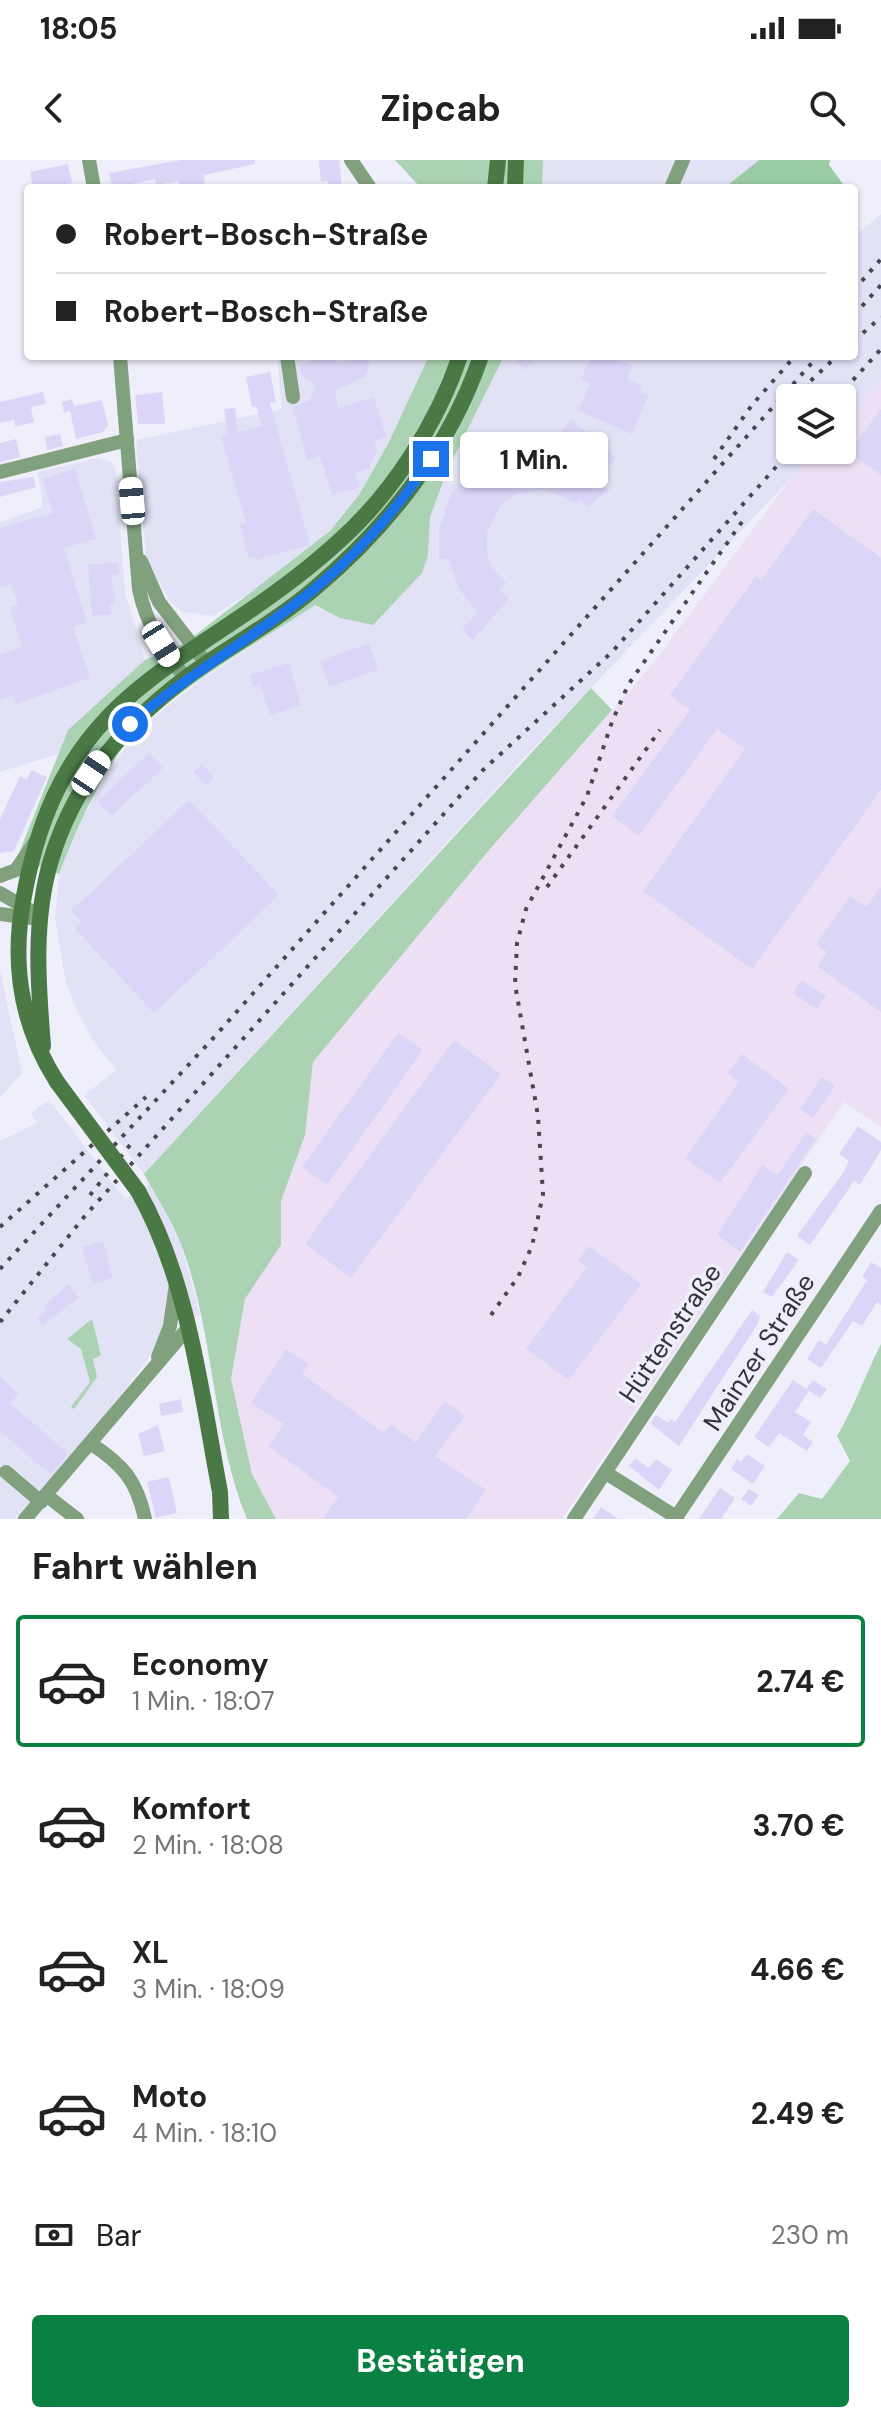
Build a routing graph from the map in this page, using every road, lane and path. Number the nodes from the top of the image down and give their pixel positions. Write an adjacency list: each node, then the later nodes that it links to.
1 (351, 160): 7 (street)
2 (498, 160): 8 (main road)
3 (516, 160): 9 (main road)
4 (683, 160): 10 (street)
5 (93, 161): 6 (street)
6 (94, 184)
7 (367, 184)
8 (495, 184)
9 (515, 184)
10 (673, 184)
11 (120, 360): 16 (street)
12 (288, 360): 15 (street)
13 (458, 360): 19 (main road)
14 (480, 360): 21 (main road)
15 (293, 397)
16 (127, 440): 17 (street); 18 (street)
17 (0, 472)
18 (136, 545): 19 (street); 20 (street)
19 (193, 648): 20 (main road); 21 (street)
20 (172, 662): 22 (street); 23 (main road)
21 (206, 663): 22 (main road)
22 (186, 678): 28 (main road)
23 (35, 841): 24 (street); 26 (main road)
24 (0, 876)
25 (0, 893): 26 (street)
26 (21, 912): 27 (street); 28 (street); 29 (main road)
27 (0, 914)
28 (40, 916): 29 (main road)
29 (44, 1055): 32 (main road, bridge)
30 (805, 1173): 37 (street, Hüttenstraße)
31 (881, 1211): 40 (street, Mainzer Straße)
32 (176, 1284): 33 (main road); 34 (street)
33 (187, 1329): 34 (street); 38 (main road)
34 (154, 1366): 35 (street)
35 (90, 1443): 39 (street); 43 (street)
36 (6, 1472): 39 (street)
37 (606, 1473): 40 (street); 46 (street, Hüttenstraße)
38 (220, 1492): 44 (main road); 45 (main road)
39 (44, 1498): 41 (street); 42 (street)
40 (676, 1518)
41 (25, 1519)
42 (77, 1519)
43 (145, 1519)
44 (221, 1519)
45 (229, 1519)
46 (574, 1519)

